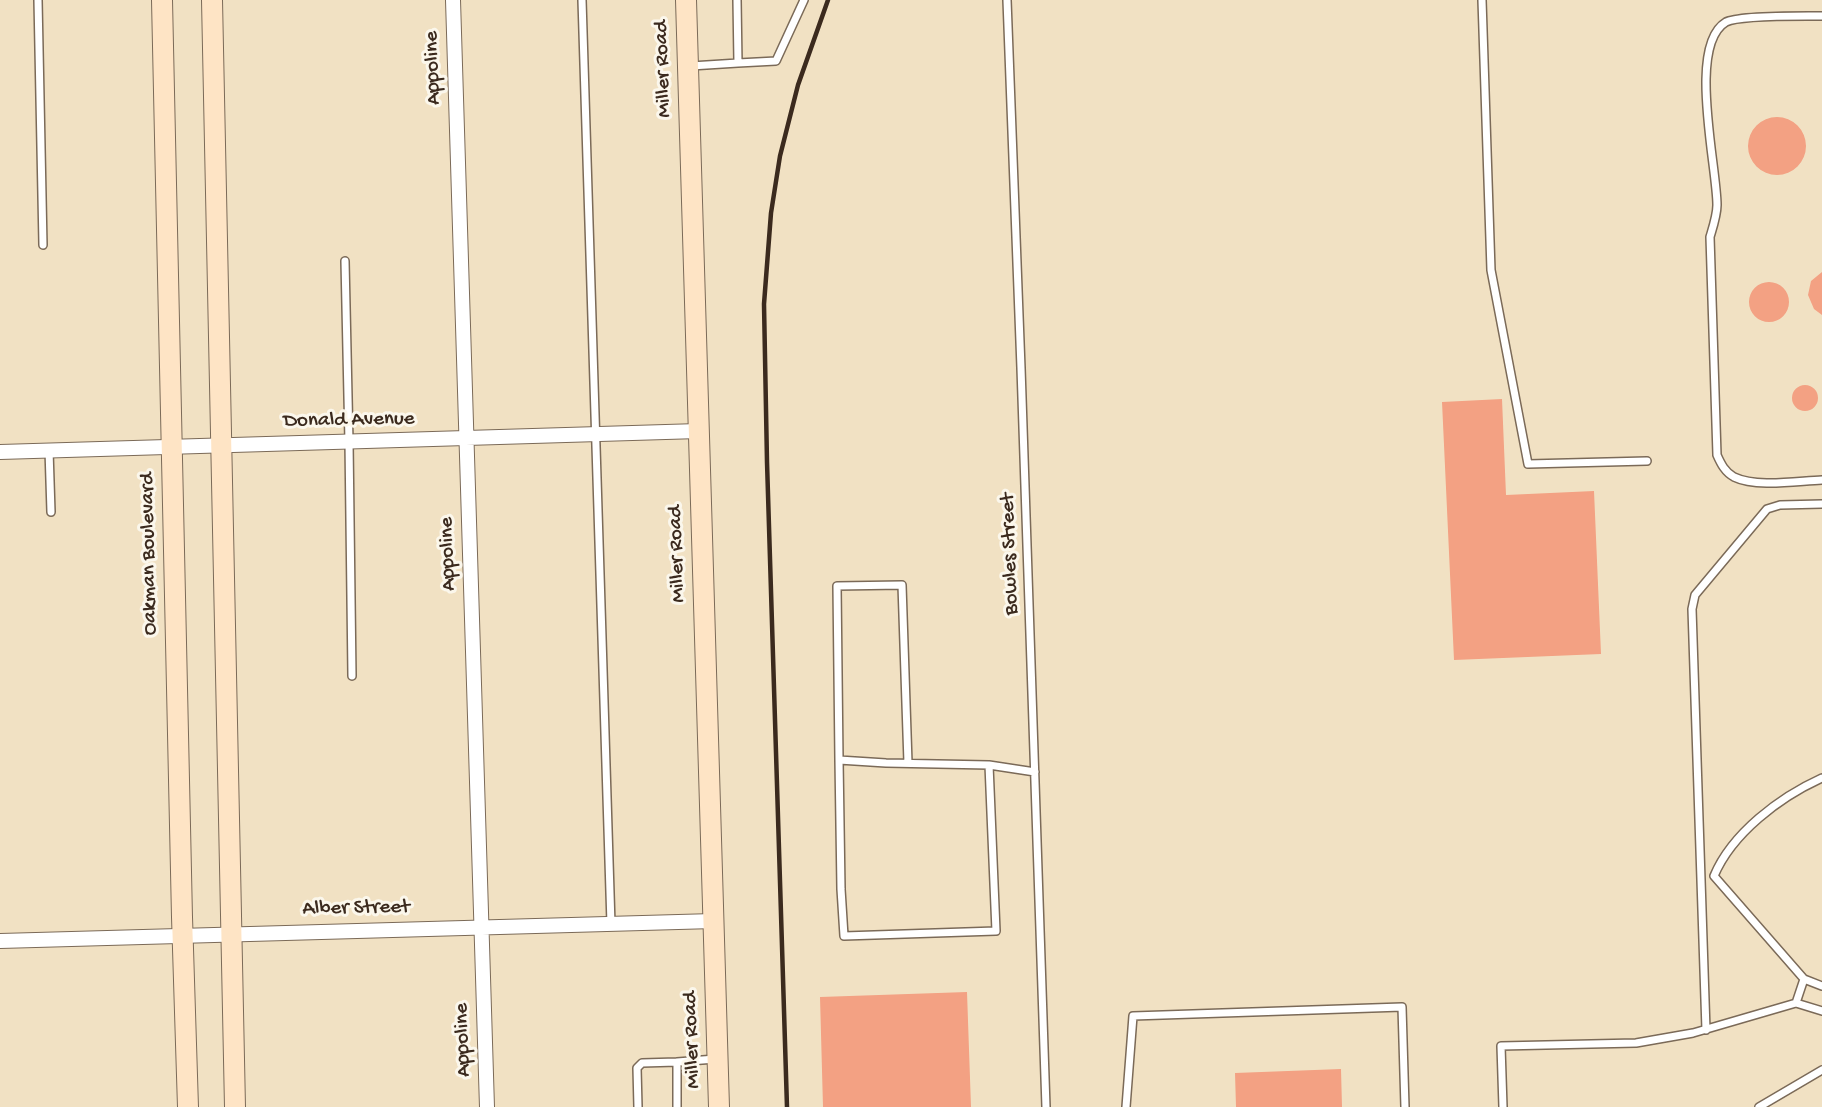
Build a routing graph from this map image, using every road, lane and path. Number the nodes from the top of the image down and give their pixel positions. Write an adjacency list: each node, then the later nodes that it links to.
1 (38, 0): 14 (lane)
2 (162, 0): 21 (street, Oakman Boulevard)
3 (212, 0): 20 (street)
4 (453, 0): 18 (street, Appoline)
5 (582, 0): 17 (lane)
6 (686, 0): 13 (street, Miller Road)
7 (737, 0): 12 (lane)
8 (804, 0): 12 (lane)
9 (1006, 0): 32 (lane, Bowles Street)
10 (1482, 0): 24 (lane)
11 (1822, 16): 25 (lane)
12 (738, 63): 13 (lane)
13 (688, 66): 16 (street, Miller Road)
14 (43, 245)
15 (345, 261): 19 (lane)
16 (699, 431): 17 (street, Donald Avenue); 36 (street, Miller Road)
17 (595, 435): 18 (street, Donald Avenue); 37 (lane)
18 (466, 438): 19 (street, Donald Avenue); 38 (street, Appoline)
19 (349, 442): 20 (street, Donald Avenue); 28 (lane)
20 (221, 445): 21 (street, Donald Avenue); 39 (street)
21 (172, 446): 22 (street, Donald Avenue); 40 (street, Oakman Boulevard)
22 (49, 450): 23 (street, Donald Avenue); 27 (lane)
23 (0, 452)
24 (1647, 461)
25 (1822, 480)
26 (1822, 504): 35 (lane)
27 (51, 512)
28 (352, 675)
29 (839, 760): 30 (lane); 30 (lane); 31 (lane)
30 (908, 763): 31 (lane)
31 (989, 765): 32 (lane)
32 (1035, 772): 56 (lane, Bowles Street)
33 (1822, 778): 34 (lane)
34 (1714, 876): 35 (lane); 42 (lane)
35 (1701, 880): 46 (lane)
36 (714, 921): 37 (street, Alber Street); 47 (street, Miller Road)
37 (610, 924): 38 (street, Alber Street)
38 (482, 927): 39 (street, Alber Street); 52 (street, Appoline)
39 (231, 934): 40 (street, Alber Street); 51 (street)
40 (182, 936): 41 (street, Alber Street); 50 (street, Oakman Boulevard)
41 (0, 941)
42 (1804, 979): 43 (lane); 44 (lane)
43 (1822, 986)
44 (1796, 1003): 45 (lane); 46 (lane)
45 (1822, 1011)
46 (1706, 1030): 59 (lane)
47 (718, 1059): 48 (lane); 55 (street, Miller Road)
48 (677, 1062): 53 (lane); 54 (lane)
49 (1822, 1070): 60 (lane)
50 (188, 1107)
51 (235, 1107)
52 (487, 1107)
53 (638, 1107)
54 (677, 1107)
55 (719, 1107)
56 (1046, 1107)
57 (1126, 1107): 58 (lane)
58 (1405, 1107)
59 (1503, 1107)
60 (1759, 1107)

